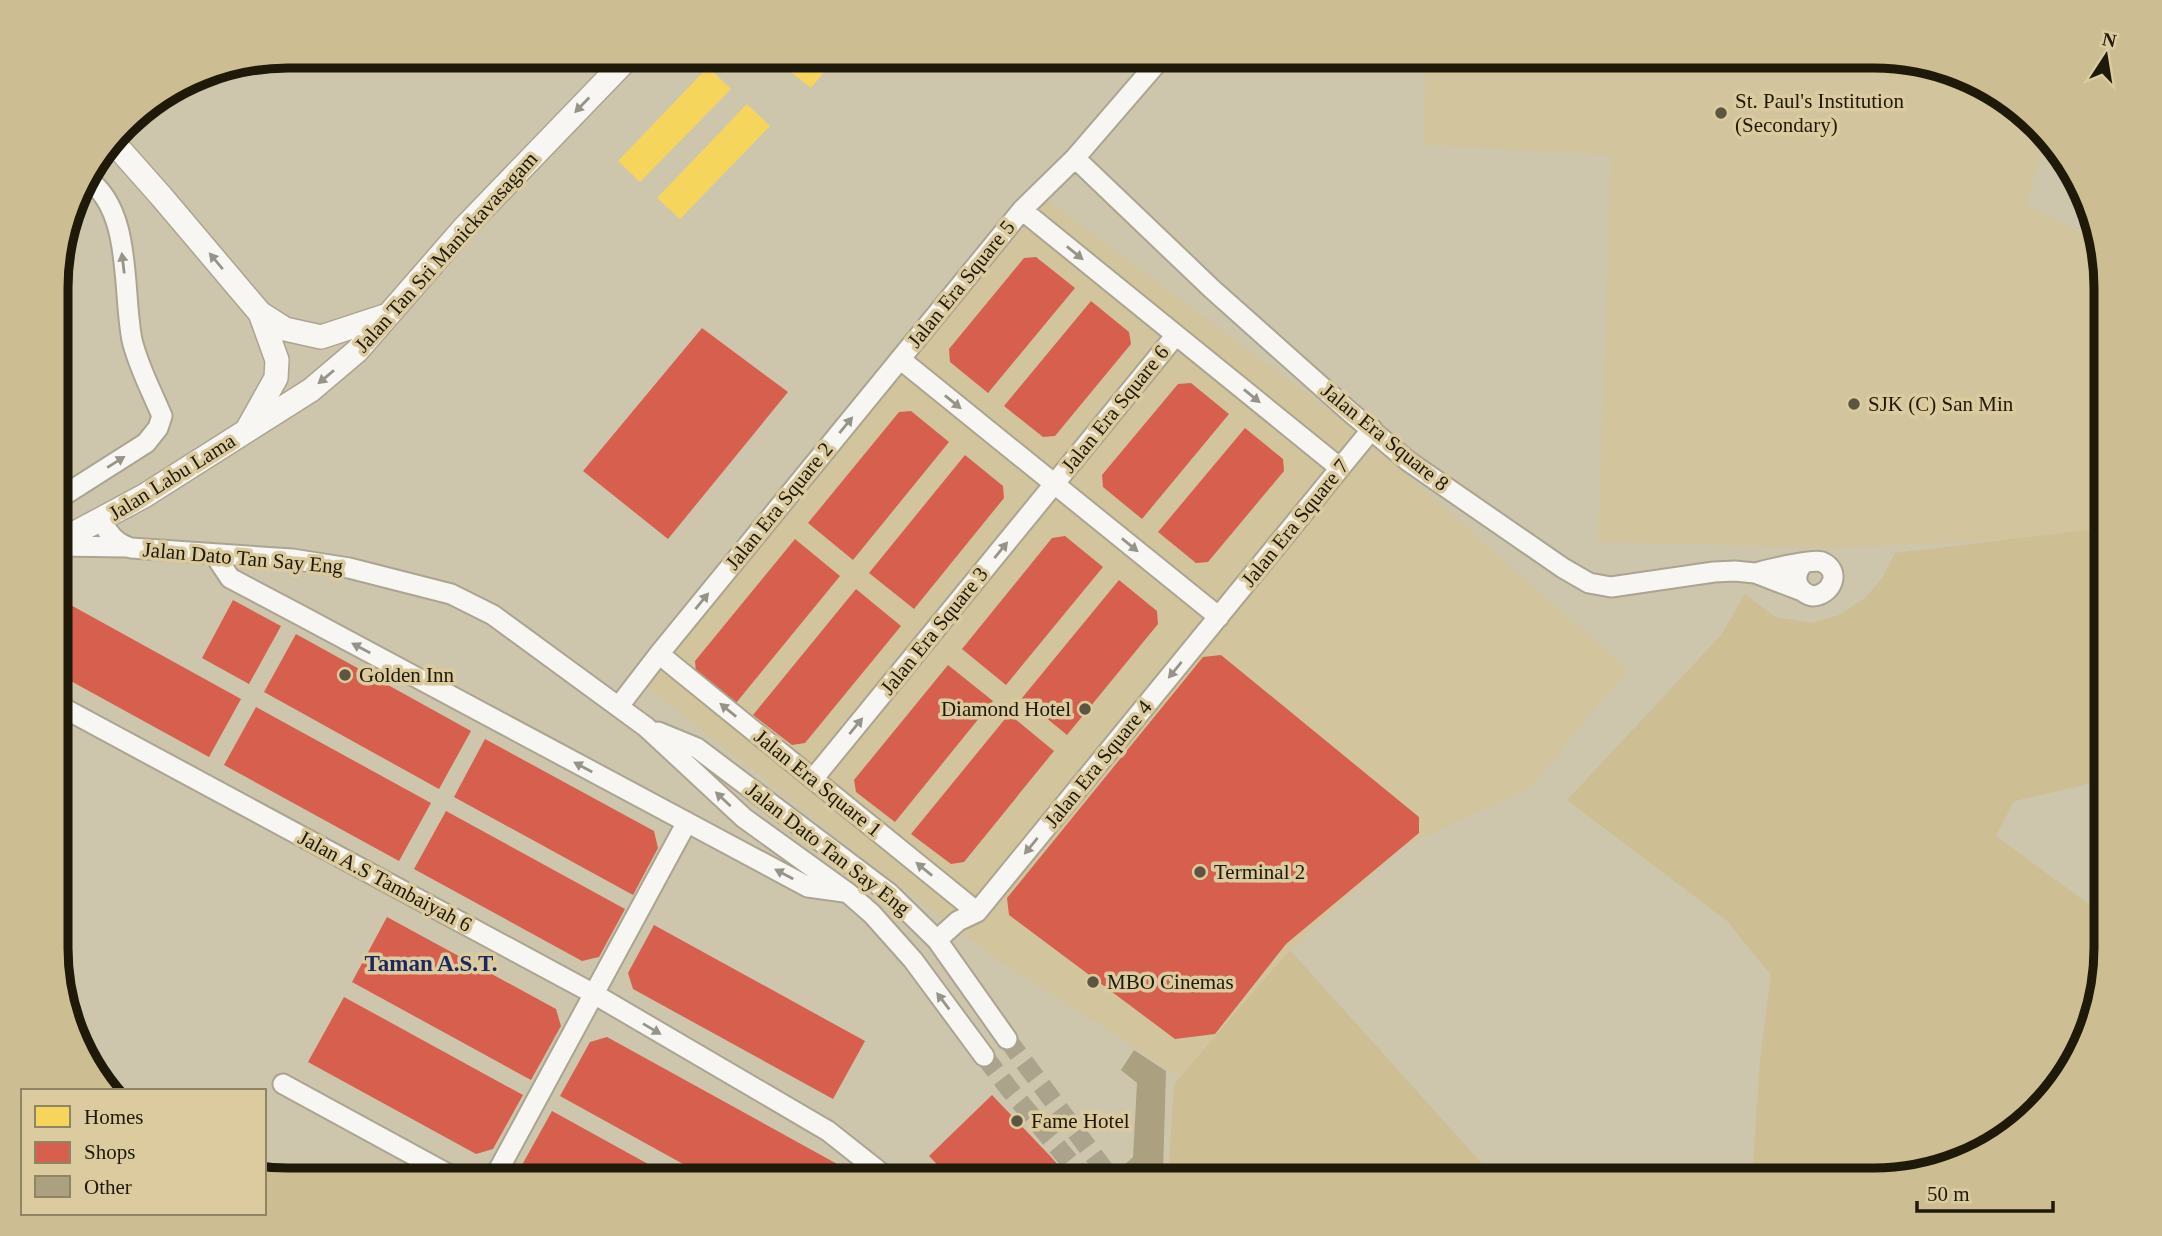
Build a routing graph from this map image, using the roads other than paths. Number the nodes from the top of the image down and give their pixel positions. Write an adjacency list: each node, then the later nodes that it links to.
1 (618, 68): 8 (main road, Jalan Tan Sri Manickavasagam, one-way to 8)
2 (1153, 68): 4 (street, Jalan Era Square 5)
3 (118, 149): 7 (main road, Jalan Labu Lama, one-way to 3)
4 (1075, 158): 6 (street, Jalan Era Square 5); 11 (street, Jalan Era Square 8)
5 (95, 184): 15 (street, one-way to 5)
6 (1022, 210): 9 (street, one-way to 9); 10 (street, Jalan Era Square 5)
7 (260, 313): 8 (main road, Jalan Labu Lama); 12 (main road, Jalan Labu Lama)
8 (388, 315): 12 (main road, Jalan Tan Sri Manickavasagam, one-way to 12)
9 (1177, 335): 13 (street, one-way to 13); 14 (street, Jalan Era Square 6)
10 (900, 359): 14 (street, one-way to 14); 25 (street, Jalan Era Square 2, one-way to 10)
11 (1372, 429): 13 (street, Jalan Era Square 7); 22 (street, Jalan Era Square 8)
12 (247, 430): 16 (main road, Jalan Labu Lama)
13 (1340, 468): 24 (street, Jalan Era Square 7)
14 (1054, 484): 24 (street, one-way to 24); 29 (street, Jalan Era Square 3, one-way to 14)
15 (68, 493)
16 (102, 521): 17 (main road, Jalan Labu Lama); 19 (street, Jalan Dato Tan Say Eng)
17 (68, 539)
18 (68, 545): 19 (street)
19 (131, 548): 20 (street, Jalan Dato Tan Say Eng)
20 (214, 554): 26 (street, Jalan Dato Tan Say Eng); 30 (street, one-way to 20)
21 (1803, 564): 22 (street, Jalan Era Square 8); 23 (street); 23 (street, Jalan Era Square 8)
22 (1755, 573): 23 (street, Jalan Era Square 8)
23 (1802, 591)
24 (1219, 617): 32 (street, Jalan Era Square 4, one-way to 32)
25 (659, 654): 26 (street, Jalan Era Square 2); 29 (street, Jalan Era Square 1, one-way to 25)
26 (619, 706): 28 (street, Jalan Dato Tan Say Eng)
27 (68, 710): 34 (street, Jalan A.S Tambaiyah 6)
28 (646, 727): 31 (street, Jalan Dato Tan Say Eng, one-way to 28); 33 (street, Jalan Dato Tan Say Eng)
29 (813, 779): 32 (street, Jalan Era Square 1, one-way to 29)
30 (687, 822): 31 (street, one-way to 30); 34 (street)
31 (848, 893): 36 (street, Jalan Dato Tan Say Eng, one-way to 31)
32 (977, 912): 33 (street, Jalan Era Square 4)
33 (937, 940): 35 (street, Jalan Dato Tan Say Eng)
34 (594, 993): 39 (street); 40 (street, Jalan A.S Tambaiyah 6, one-way to 40)
35 (1007, 1038)
36 (984, 1056)
37 (284, 1084): 38 (street)
38 (437, 1168)
39 (500, 1168)
40 (873, 1168)

